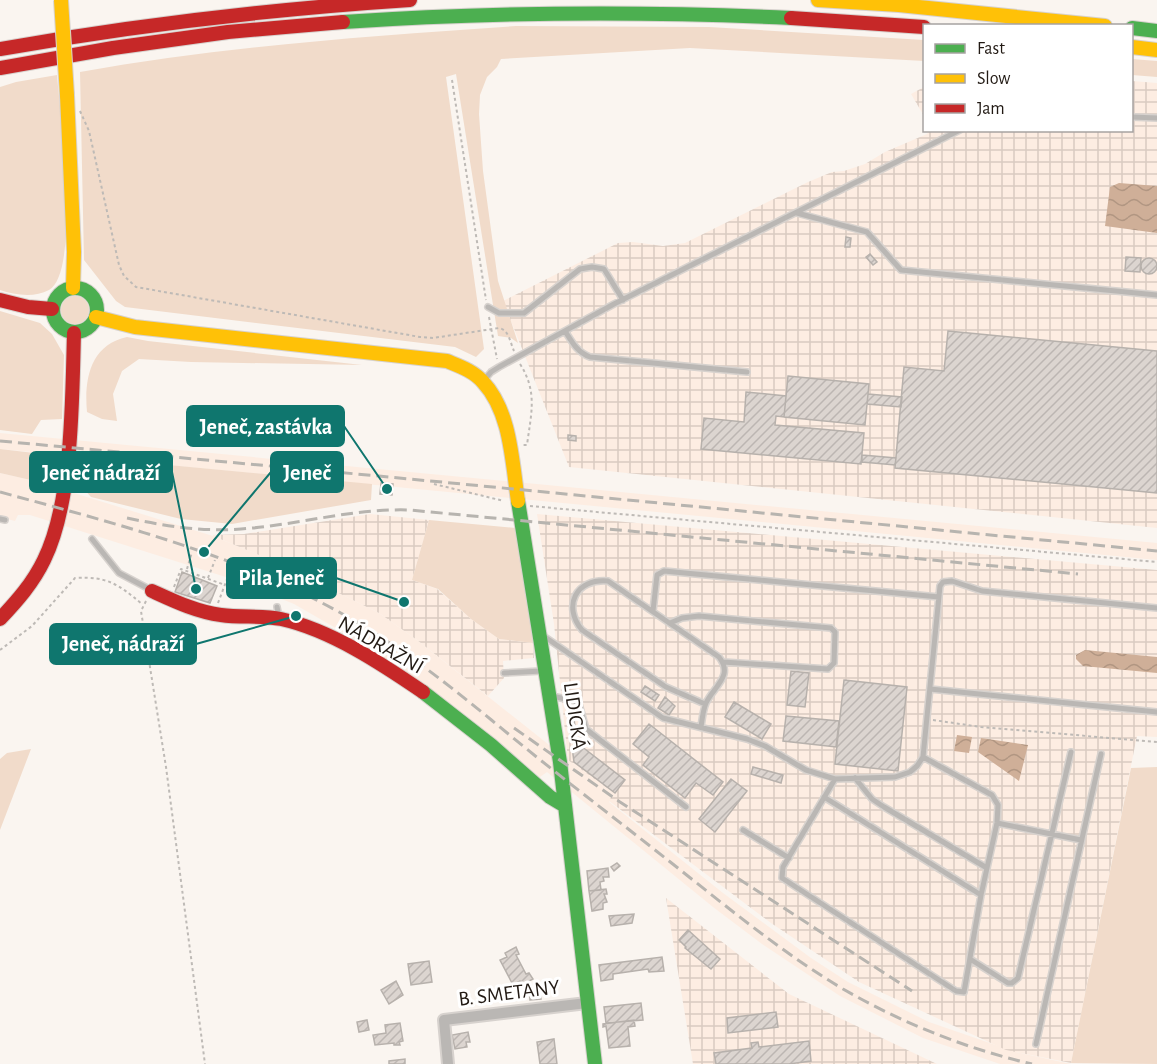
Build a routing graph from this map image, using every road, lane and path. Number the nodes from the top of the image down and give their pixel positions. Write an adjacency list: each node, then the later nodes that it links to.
1 (61, 0): 20 (main road, bridge)
2 (410, 0): 8 (main road)
3 (818, 0): 4 (main road)
4 (1085, 24)
5 (923, 27): 11 (main road)
6 (1133, 28): 7 (main road)
7 (1157, 31)
8 (0, 47)
9 (1133, 47): 10 (main road)
10 (1157, 50)
11 (83, 53): 12 (main road); 13 (main road)
12 (0, 68)
13 (0, 76)
14 (452, 80): 24 (path)
15 (77, 106): 27 (path)
16 (1133, 117): 17 (lane)
17 (1157, 118)
18 (956, 132): 19 (lane)
19 (797, 213): 21 (lane); 23 (lane)
20 (73, 288): 25 (main road); 26 (main road)
21 (1157, 295)
22 (0, 300): 25 (main road)
23 (623, 300): 24 (lane); 28 (lane)
24 (488, 307): 27 (path)
25 (52, 309): 29 (main road)
26 (96, 317): 29 (main road); 32 (main road)
27 (491, 329): 30 (path)
28 (565, 331): 30 (lane); 31 (lane)
29 (74, 333): 51 (main road)
30 (516, 357): 32 (lane); 33 (path)
31 (747, 372)
32 (483, 381): 33 (main road, LIDICKÁ)
33 (510, 444): 35 (main road, LIDICKÁ)
34 (434, 484): 35 (path)
35 (520, 505): 39 (path); 53 (main road, LIDICKÁ)
36 (92, 538): 44 (lane, NÁDRAŽNÍ)
37 (192, 552): 41 (path)
38 (215, 560): 42 (path)
39 (1157, 562)
40 (232, 566): 43 (path)
41 (186, 571): 42 (path); 46 (path)
42 (208, 578): 43 (path)
43 (225, 585): 50 (path)
44 (152, 591): 46 (main road, NÁDRAŽNÍ); 47 (path)
45 (939, 597): 48 (lane); 49 (lane); 58 (lane)
46 (170, 599): 50 (main road, NÁDRAŽNÍ)
47 (143, 605): 54 (path); 83 (path)
48 (1157, 608)
49 (652, 611): 52 (lane); 60 (lane)
50 (214, 614): 71 (main road, NÁDRAŽNÍ)
51 (0, 619)
52 (670, 623): 55 (lane); 55 (lane)
53 (541, 634): 56 (main road, LIDICKÁ); 63 (lane)
54 (0, 650)
55 (723, 662): 60 (lane)
56 (547, 671): 57 (lane); 59 (main road, LIDICKÁ)
57 (504, 673)
58 (930, 689): 61 (lane); 62 (lane)
59 (550, 695): 71 (main road, LIDICKÁ); 72 (lane)
60 (705, 704): 63 (lane)
61 (1157, 712)
62 (927, 719): 64 (path); 67 (lane)
63 (700, 727): 69 (lane)
64 (1157, 742)
65 (1071, 752): 75 (lane)
66 (1101, 754): 76 (lane)
67 (923, 757): 68 (lane); 73 (lane)
68 (855, 778): 69 (lane); 78 (lane)
69 (835, 779): 70 (lane)
70 (824, 797): 77 (lane); 79 (lane)
71 (566, 806): 81 (main road, LIDICKÁ)
72 (686, 807)
73 (997, 823): 75 (lane); 78 (lane)
74 (743, 830): 77 (lane)
75 (1051, 836): 76 (lane); 80 (lane)
76 (1081, 840): 82 (lane)
77 (789, 858): 80 (lane)
78 (987, 868): 79 (lane)
79 (981, 895): 80 (lane)
80 (970, 959)
81 (587, 1003): 84 (street, B. SMETANY); 85 (main road, LIDICKÁ)
82 (1036, 1044)
83 (205, 1064)
84 (448, 1064)
85 (595, 1064)

